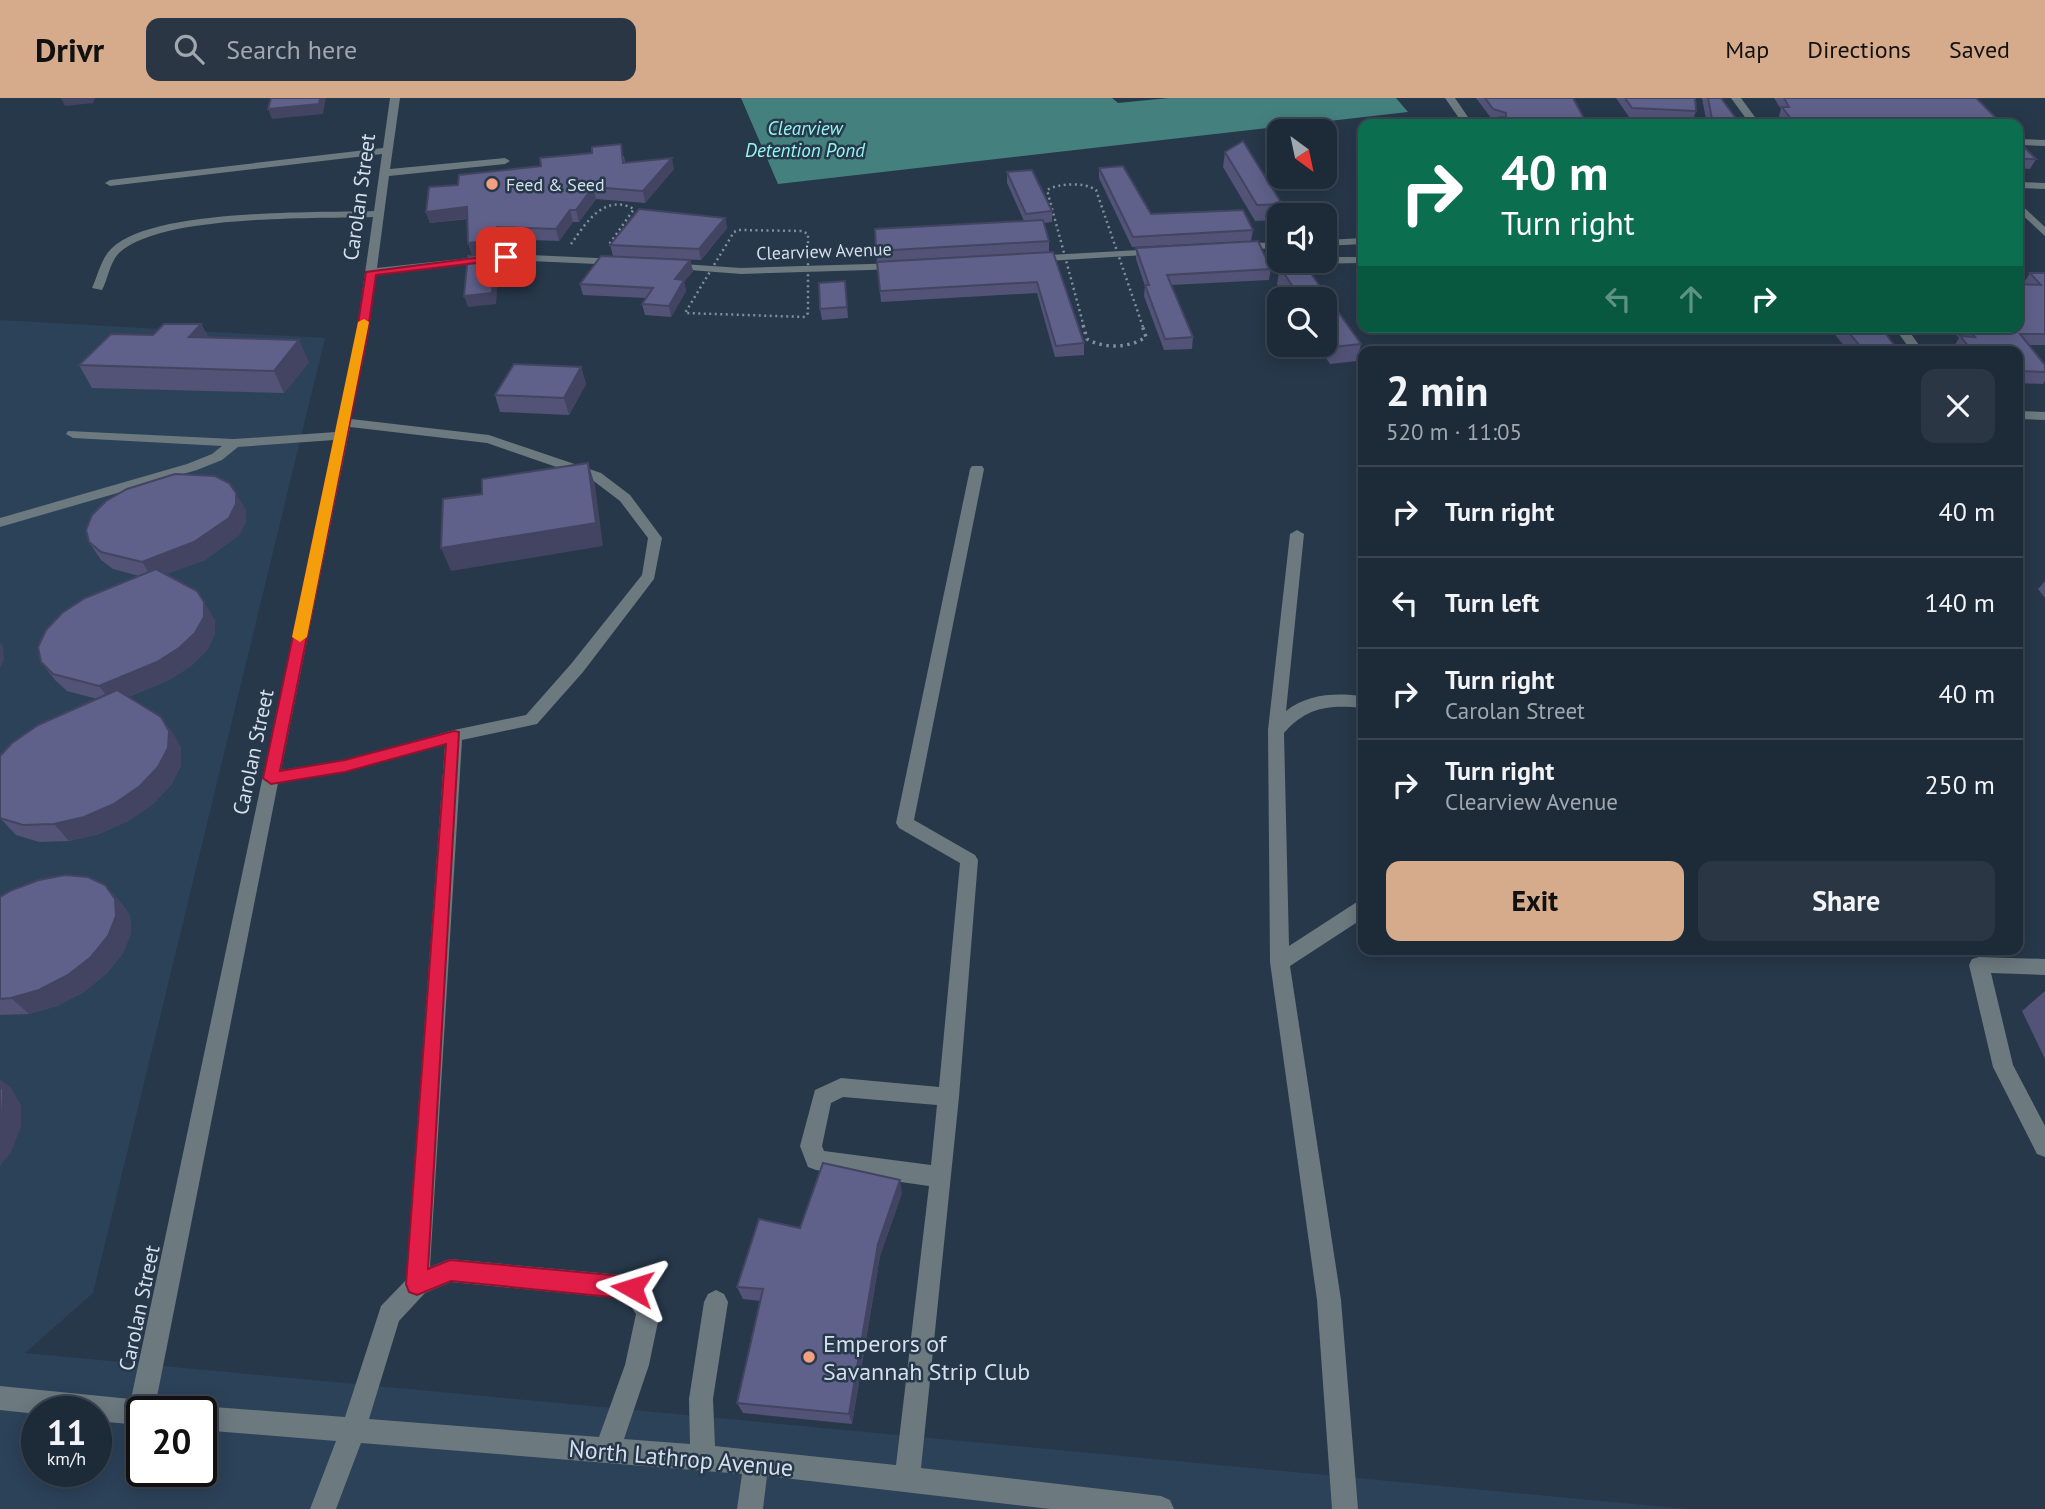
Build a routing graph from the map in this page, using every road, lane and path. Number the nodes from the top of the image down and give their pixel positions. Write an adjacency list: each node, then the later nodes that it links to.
1 (395, 98): 8 (street, Carolan Street)
2 (1450, 98): 4 (street)
3 (1736, 98): 5 (street)
4 (1465, 119)
5 (1751, 119)
6 (2023, 142): 7 (street)
7 (2045, 143)
8 (388, 150): 10 (street, Carolan Street); 11 (street)
9 (505, 161): 10 (street)
10 (385, 173): 15 (street, Carolan Street)
11 (110, 183)
12 (2023, 185): 13 (street)
13 (2045, 186)
14 (2023, 210): 16 (street)
15 (379, 214): 30 (street, Carolan Street); 31 (street)
16 (2045, 233)
17 (1358, 241): 18 (street)
18 (1337, 242)
19 (1267, 246): 20 (street)
20 (1226, 248)
21 (1172, 251): 23 (street)
22 (561, 258): 26 (street); 26 (path); 30 (street)
23 (1011, 260)
24 (1337, 260): 25 (street)
25 (1358, 260)
26 (597, 261): 27 (street)
27 (635, 263)
28 (660, 265): 29 (street, Clearview Avenue)
29 (916, 265)
30 (372, 272): 34 (street, Carolan Street)
31 (97, 288)
32 (2023, 415): 33 (street)
33 (2045, 416)
34 (343, 429): 36 (street); 42 (street); 43 (street, Carolan Street)
35 (74, 434): 36 (street)
36 (234, 443): 38 (street)
37 (976, 469): 47 (street)
38 (0, 523)
39 (1297, 534): 41 (street)
40 (1358, 701): 41 (street)
41 (1276, 730): 45 (street)
42 (454, 736): 43 (street); 50 (street)
43 (271, 778): 52 (street, Carolan Street)
44 (1358, 908): 45 (street)
45 (1280, 962): 64 (street)
46 (2045, 967): 48 (street)
47 (949, 1097): 49 (street); 49 (street)
48 (2045, 1147)
49 (941, 1177): 60 (street)
50 (417, 1284): 56 (street); 57 (street)
51 (716, 1302): 58 (street)
52 (144, 1396)
53 (0, 1398): 54 (street)
54 (126, 1411)
55 (217, 1419): 56 (street, North Lathrop Avenue)
56 (353, 1430): 57 (street, North Lathrop Avenue); 61 (street)
57 (607, 1451): 58 (street, North Lathrop Avenue)
58 (703, 1459): 59 (street, North Lathrop Avenue)
59 (756, 1462): 60 (street, North Lathrop Avenue); 62 (street)
60 (907, 1480): 63 (street, North Lathrop Avenue)
61 (323, 1509)
62 (750, 1509)
63 (1161, 1509)
64 (1345, 1509)

